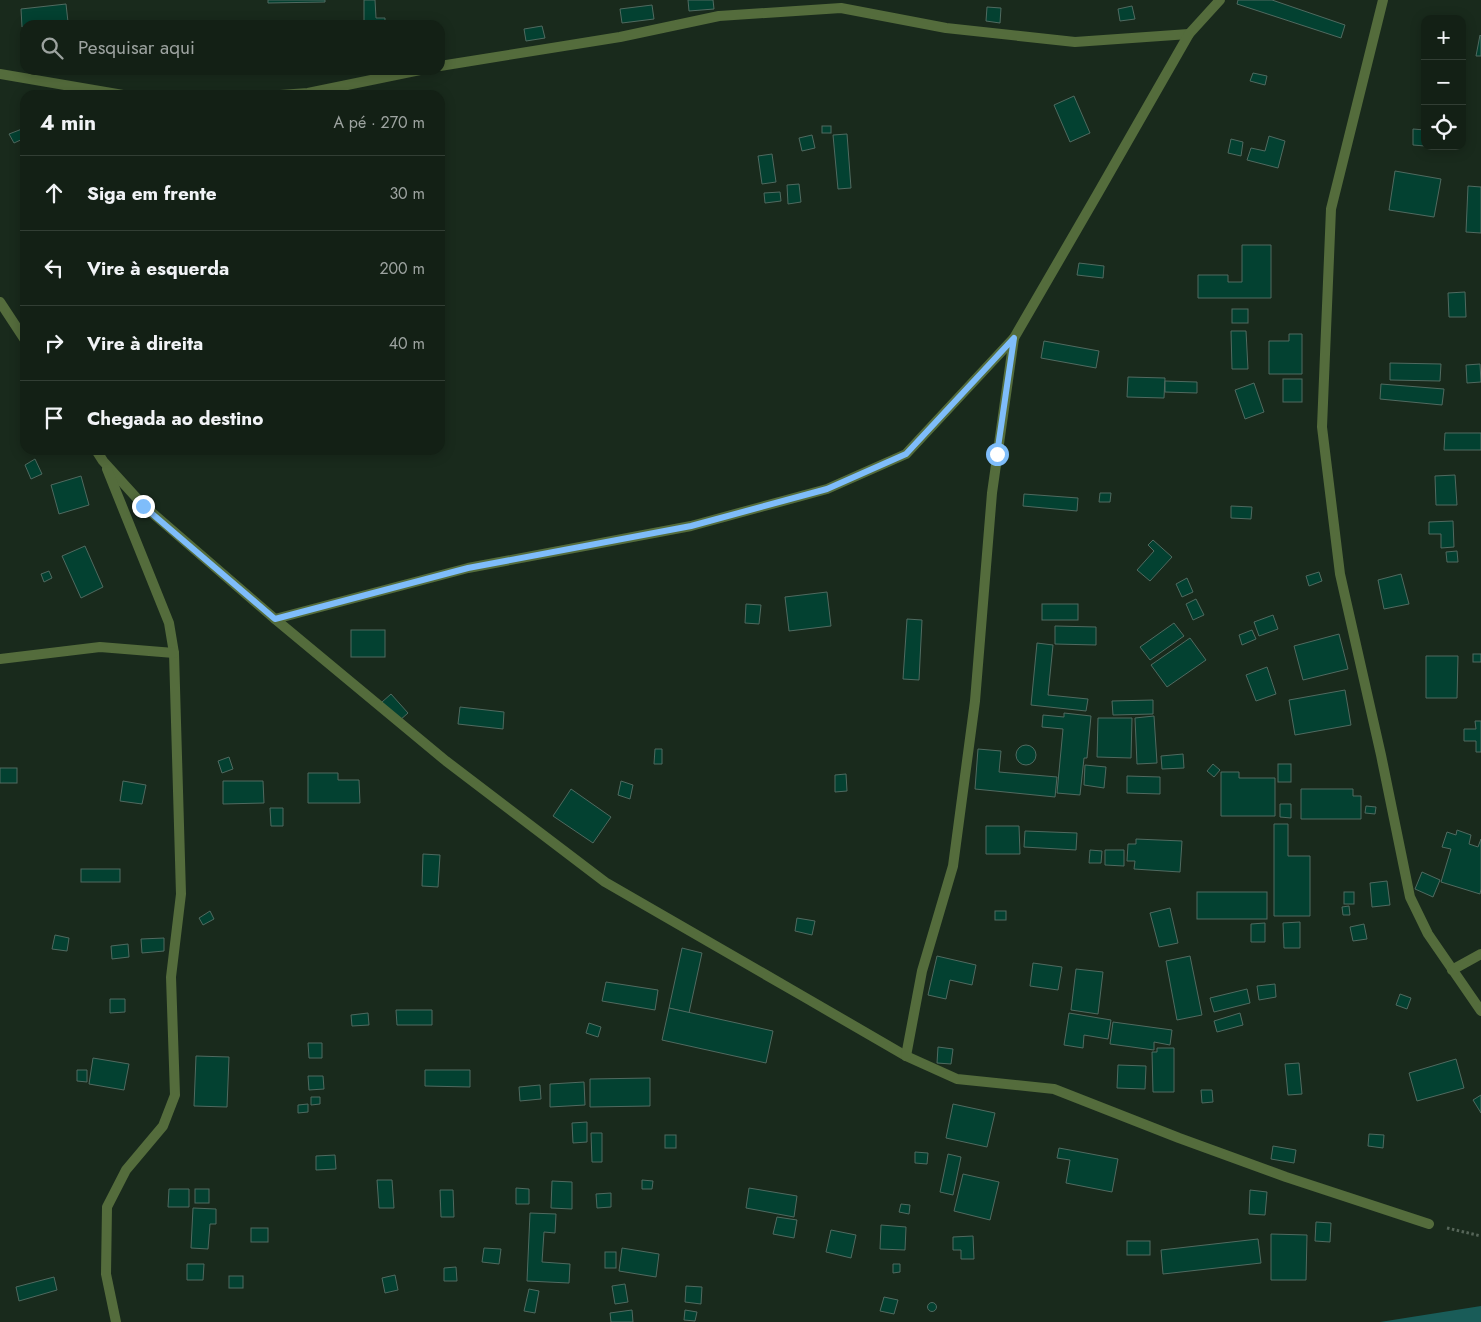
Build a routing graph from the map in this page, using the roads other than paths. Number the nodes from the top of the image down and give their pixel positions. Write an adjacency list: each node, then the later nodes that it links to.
1 (1220, 0): 3 (lane)
2 (1383, 0): 18 (lane)
3 (1188, 34): 4 (lane); 11 (lane)
4 (445, 65)
5 (0, 74): 7 (lane)
6 (396, 75): 8 (lane)
7 (94, 90)
8 (323, 90)
9 (0, 302): 10 (lane)
10 (20, 332)
11 (1014, 338): 14 (lane); 20 (lane)
12 (100, 455): 13 (lane)
13 (104, 461): 14 (lane); 15 (lane)
14 (275, 619): 20 (lane)
15 (174, 652): 16 (lane); 22 (lane)
16 (0, 659)
17 (1481, 954): 18 (lane)
18 (1452, 970): 19 (lane)
19 (1481, 1011)
20 (906, 1056): 21 (lane)
21 (1429, 1224)
22 (116, 1322)

